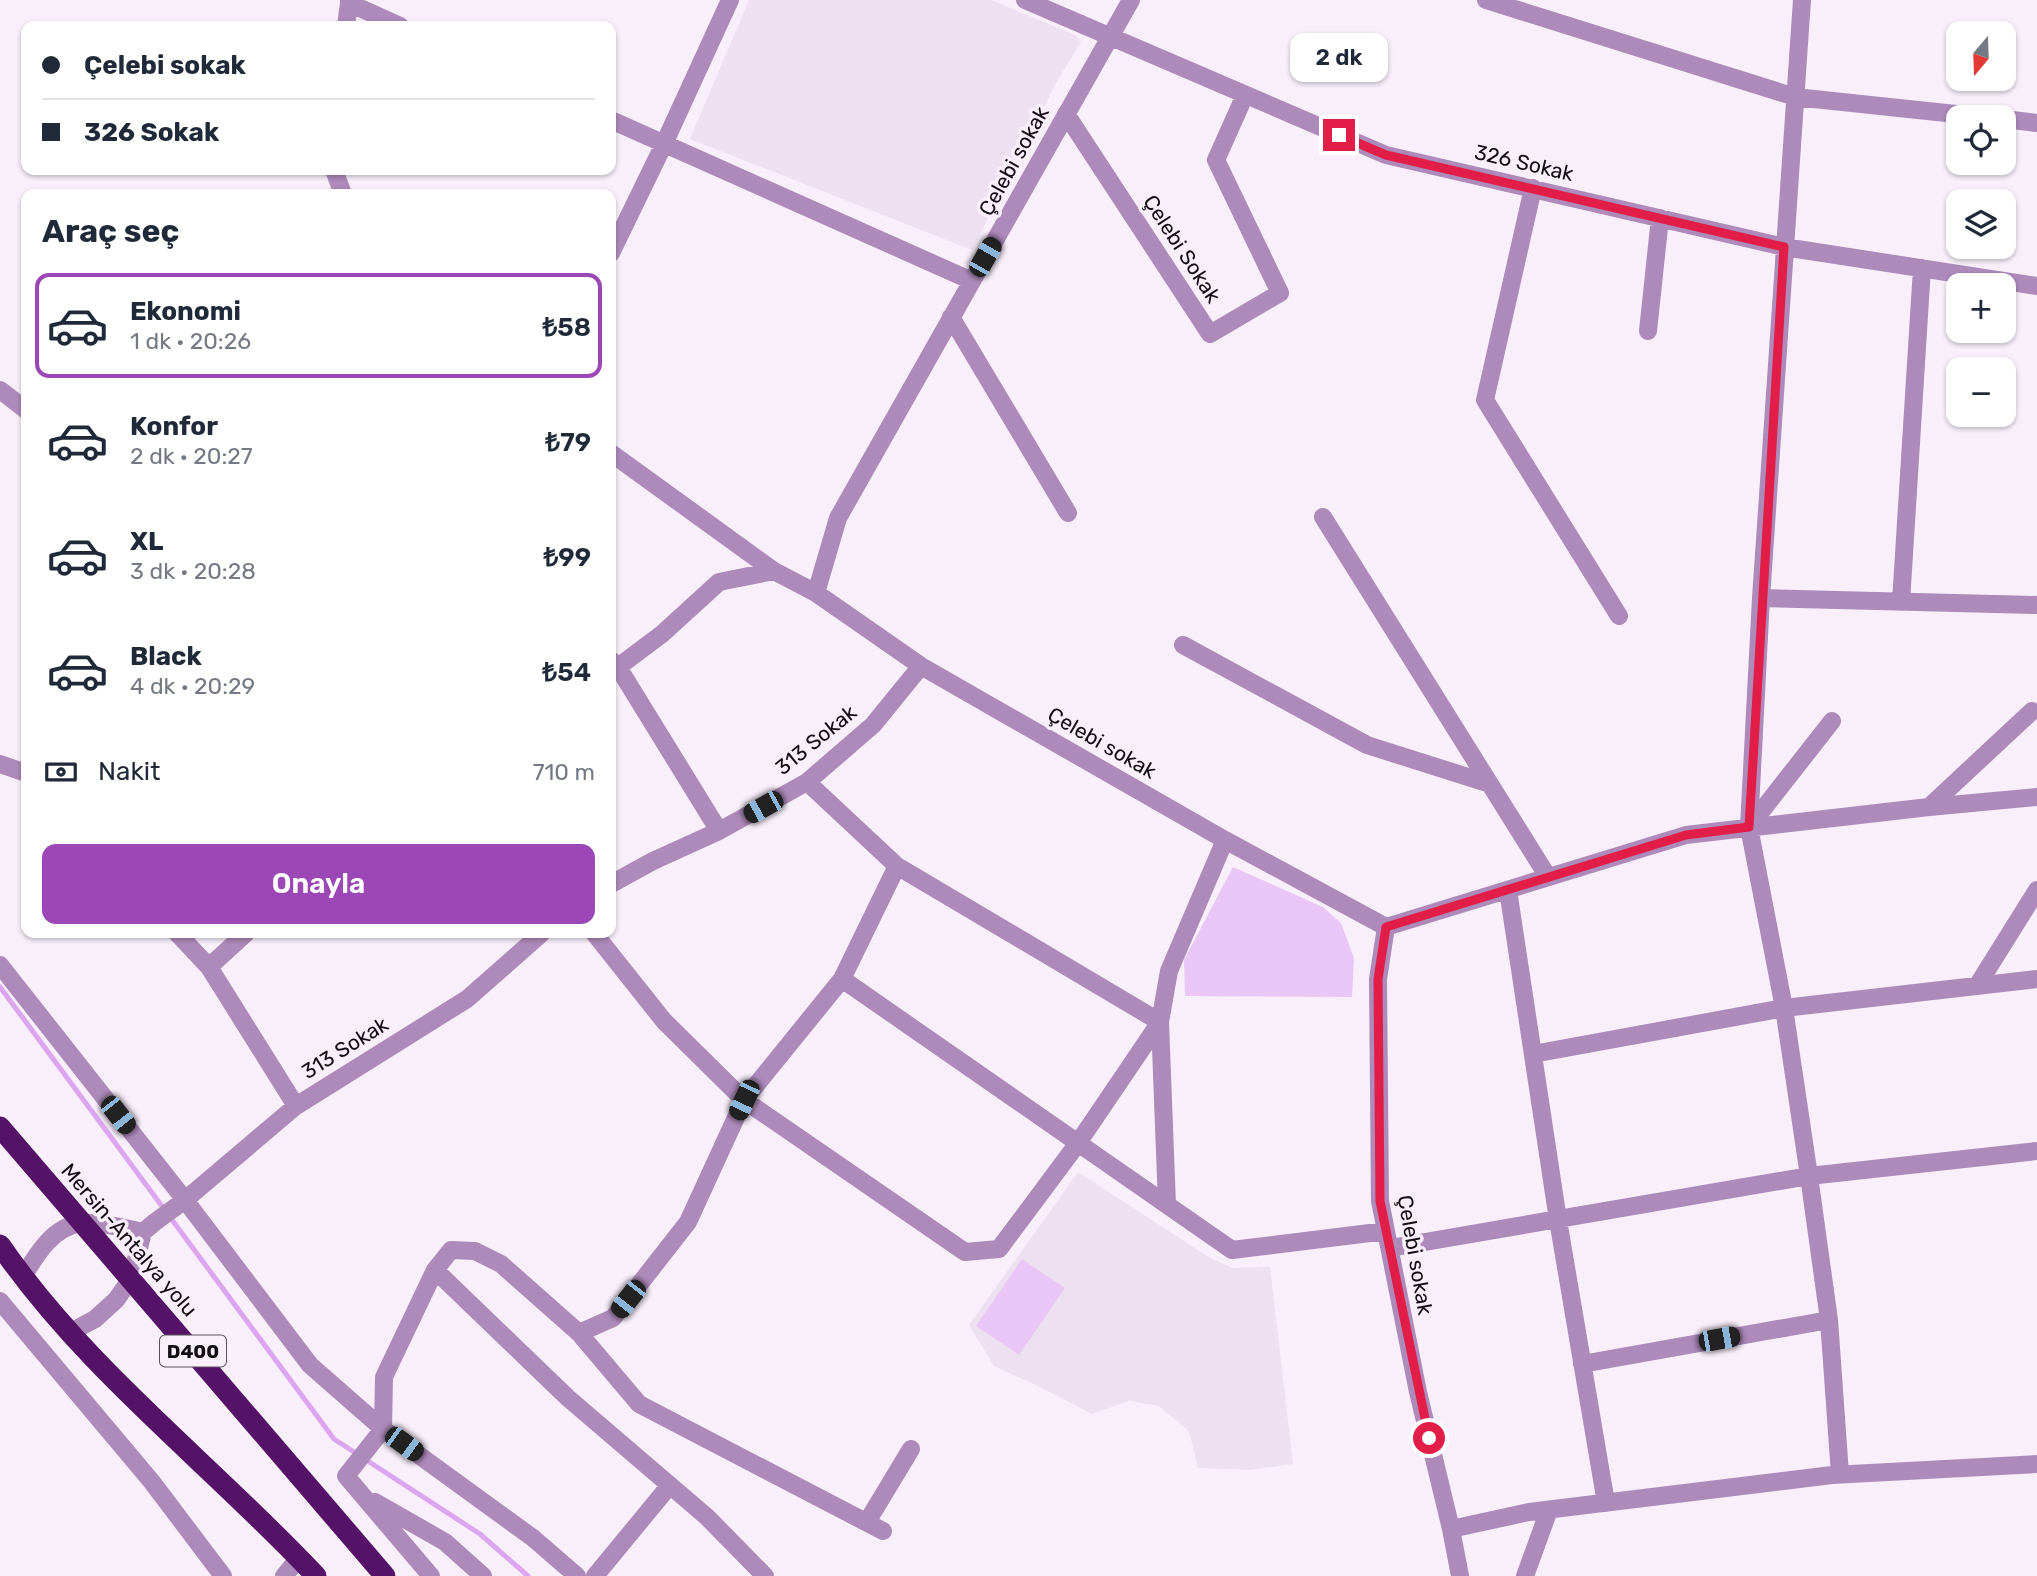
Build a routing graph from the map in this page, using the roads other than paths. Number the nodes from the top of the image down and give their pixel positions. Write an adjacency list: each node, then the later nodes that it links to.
1 (730, 0): 17 (street)
2 (1025, 0): 9 (street, 326 Sokak)
3 (1131, 0): 9 (street, Çelebi sokak)
4 (1486, 0): 11 (street)
5 (1802, 0): 11 (street)
6 (349, 2): 7 (street); 8 (street)
7 (347, 21)
8 (389, 21)
9 (1110, 36): 10 (street, 326 Sokak); 13 (street, Çelebi sokak)
10 (1245, 95): 13 (street, Çelebi Sokak); 18 (street, 326 Sokak)
11 (1795, 97): 12 (street); 21 (street)
12 (1946, 113)
13 (1066, 114): 23 (street, Çelebi sokak)
14 (2016, 120): 16 (street)
15 (616, 122): 17 (street)
16 (2037, 123)
17 (664, 144): 20 (street); 23 (street)
18 (1533, 188): 19 (street, 326 Sokak); 37 (street)
19 (1660, 218): 21 (street, 326 Sokak); 26 (street)
20 (616, 243)
21 (1784, 247): 22 (street, 326 Sokak); 34 (street)
22 (1922, 268): 24 (street, 326 Sokak); 35 (street)
23 (972, 281): 25 (street, Çelebi sokak)
24 (2037, 286)
25 (951, 317): 30 (street); 33 (street, Çelebi sokak)
26 (1648, 331)
27 (0, 390): 28 (street)
28 (21, 406)
29 (616, 457): 32 (street)
30 (1068, 513)
31 (1323, 517): 47 (street)
32 (774, 571): 33 (street); 39 (street)
33 (816, 593): 41 (street, Çelebi sokak)
34 (1761, 598): 35 (street); 50 (street)
35 (1901, 601): 36 (street)
36 (2037, 605)
37 (1619, 616)
38 (1183, 645): 47 (street)
39 (616, 662)
40 (616, 666): 51 (street)
41 (921, 666): 46 (street, 313 Sokak); 52 (street, Çelebi sokak)
42 (2032, 710): 49 (street)
43 (1832, 721): 50 (street)
44 (0, 764): 45 (street)
45 (21, 771)
46 (807, 782): 51 (street, 313 Sokak); 53 (street)
47 (1490, 785): 54 (street)
48 (2037, 797): 49 (street)
49 (1929, 807): 50 (street)
50 (1749, 827): 54 (street); 68 (street)
51 (719, 831): 55 (street, 313 Sokak)
52 (1225, 840): 58 (street, Çelebi sokak); 69 (street)
53 (897, 866): 65 (street); 69 (street)
54 (1548, 877): 56 (street)
55 (616, 881)
56 (1508, 890): 58 (street); 70 (street)
57 (2037, 890): 67 (street)
58 (1386, 927): 82 (street, Çelebi sokak)
59 (182, 938): 64 (street)
60 (241, 938): 64 (street)
61 (536, 938): 72 (street, 313 Sokak)
62 (598, 938): 71 (street)
63 (0, 965): 77 (street)
64 (209, 967): 72 (street)
65 (842, 979): 71 (street); 74 (street)
66 (2036, 984): 67 (street)
67 (1977, 986): 68 (street)
68 (1784, 1007): 70 (street); 76 (street)
69 (1160, 1022): 74 (street); 78 (street)
70 (1533, 1054): 79 (street)
71 (744, 1100): 74 (street); 90 (street)
72 (296, 1106): 77 (street, 313 Sokak)
73 (0, 1127): 80 (highway, Mersin-Antalya yolu / D400)
74 (1078, 1143): 78 (street)
75 (2037, 1151): 76 (street)
76 (1809, 1177): 79 (street); 88 (street)
77 (180, 1203): 81 (street, 313 Sokak); 92 (street)
78 (1167, 1205): 82 (street)
79 (1558, 1220): 82 (street); 91 (street)
80 (83, 1223): 81 (street); 85 (street); 86 (highway, Mersin-Antalya yolu / D400)
81 (149, 1227): 86 (street)
82 (1388, 1240): 100 (street, Çelebi sokak)
83 (0, 1245): 85 (highway)
84 (435, 1270): 90 (street); 92 (street); 96 (street)
85 (23, 1277): 89 (highway)
86 (131, 1279): 89 (street); 105 (highway, Mersin-Antalya yolu / D400)
87 (0, 1301): 102 (street)
88 (1829, 1320): 91 (street); 95 (street)
89 (69, 1333): 101 (highway)
90 (579, 1333): 93 (street)
91 (1582, 1364): 98 (street)
92 (383, 1429): 97 (street); 108 (street)
93 (911, 1449)
94 (2037, 1464): 95 (street)
95 (1840, 1475): 98 (street)
96 (670, 1485): 109 (street); 110 (street)
97 (362, 1496): 106 (street); 107 (street)
98 (1606, 1503): 99 (street)
99 (1549, 1510): 100 (street); 112 (street)
100 (1451, 1529): 111 (street, Çelebi sokak)
101 (299, 1558): 103 (street); 104 (highway)
102 (223, 1576)
103 (284, 1576)
104 (316, 1576)
105 (385, 1576)
106 (431, 1576)
107 (483, 1576)
108 (577, 1576)
109 (595, 1576)
110 (765, 1576)
111 (1460, 1576)
112 (1525, 1576)

